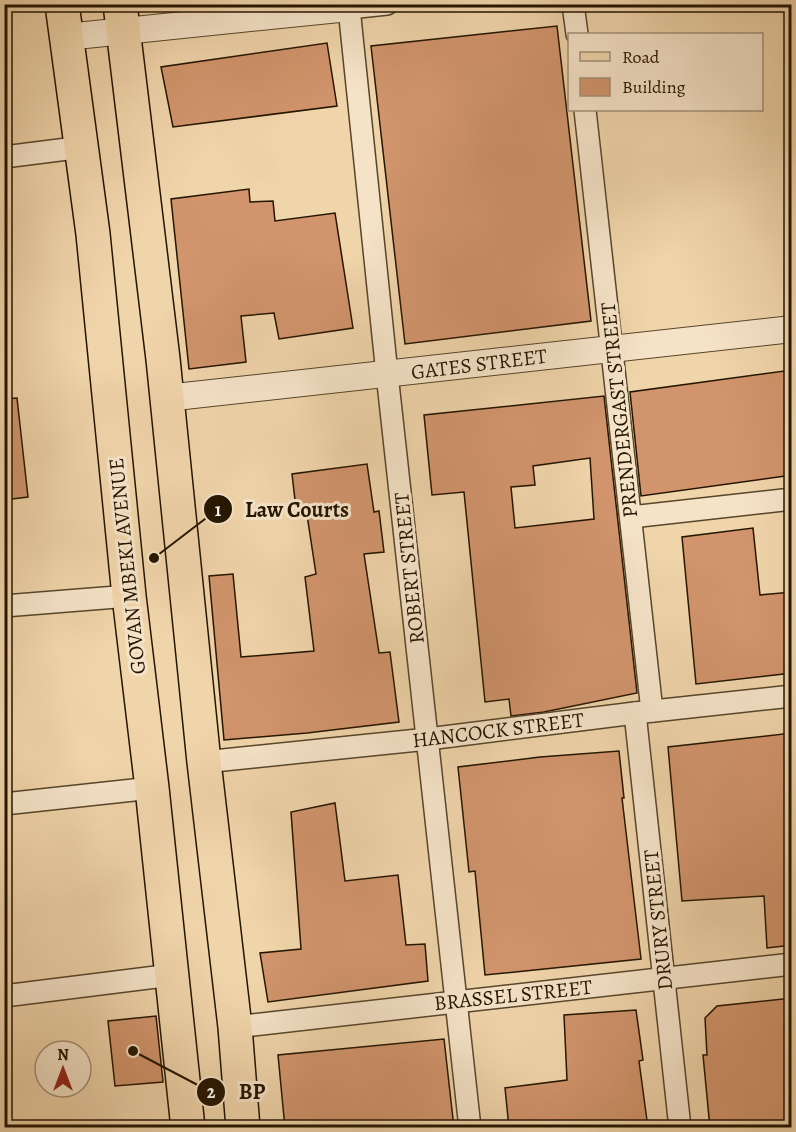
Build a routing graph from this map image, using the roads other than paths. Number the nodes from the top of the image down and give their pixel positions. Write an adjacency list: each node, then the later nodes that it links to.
1 (62, 4): 7 (main road, GOVAN MBEKI AVENUE)
2 (387, 4): 4 (street)
3 (573, 4): 6 (street)
4 (351, 6): 5 (street); 13 (street, ROBERT STREET)
5 (122, 17): 7 (street); 14 (main road)
6 (577, 33)
7 (66, 37): 9 (main road, GOVAN MBEKI AVENUE)
8 (585, 111): 12 (street, PRENDERGAST STREET)
9 (83, 147): 10 (street); 17 (main road, GOVAN MBEKI AVENUE)
10 (4, 157)
11 (792, 329): 12 (street, GATES STREET)
12 (612, 348): 13 (street, GATES STREET); 16 (street, PRENDERGAST STREET)
13 (387, 374): 14 (street, GATES STREET); 21 (street, ROBERT STREET)
14 (166, 398): 22 (main road)
15 (792, 499): 16 (street)
16 (631, 517): 20 (street, PRENDERGAST STREET)
17 (129, 596): 18 (street); 23 (main road, GOVAN MBEKI AVENUE)
18 (4, 606)
19 (792, 696): 20 (street, HANCOCK STREET)
20 (644, 712): 21 (street, HANCOCK STREET); 27 (street, DRURY STREET)
21 (428, 740): 22 (street, HANCOCK STREET); 29 (street, ROBERT STREET)
22 (204, 762): 30 (main road)
23 (152, 788): 24 (street); 26 (main road, GOVAN MBEKI AVENUE)
24 (4, 804)
25 (792, 964): 27 (street, BRASSEL STREET)
26 (172, 975): 28 (street); 31 (main road, GOVAN MBEKI AVENUE)
27 (664, 978): 29 (street, BRASSEL STREET); 34 (street, DRURY STREET)
28 (4, 996)
29 (458, 1002): 30 (street, BRASSEL STREET); 33 (street, ROBERT STREET)
30 (235, 1027): 32 (main road)
31 (188, 1128)
32 (243, 1128)
33 (470, 1128)
34 (680, 1128)

